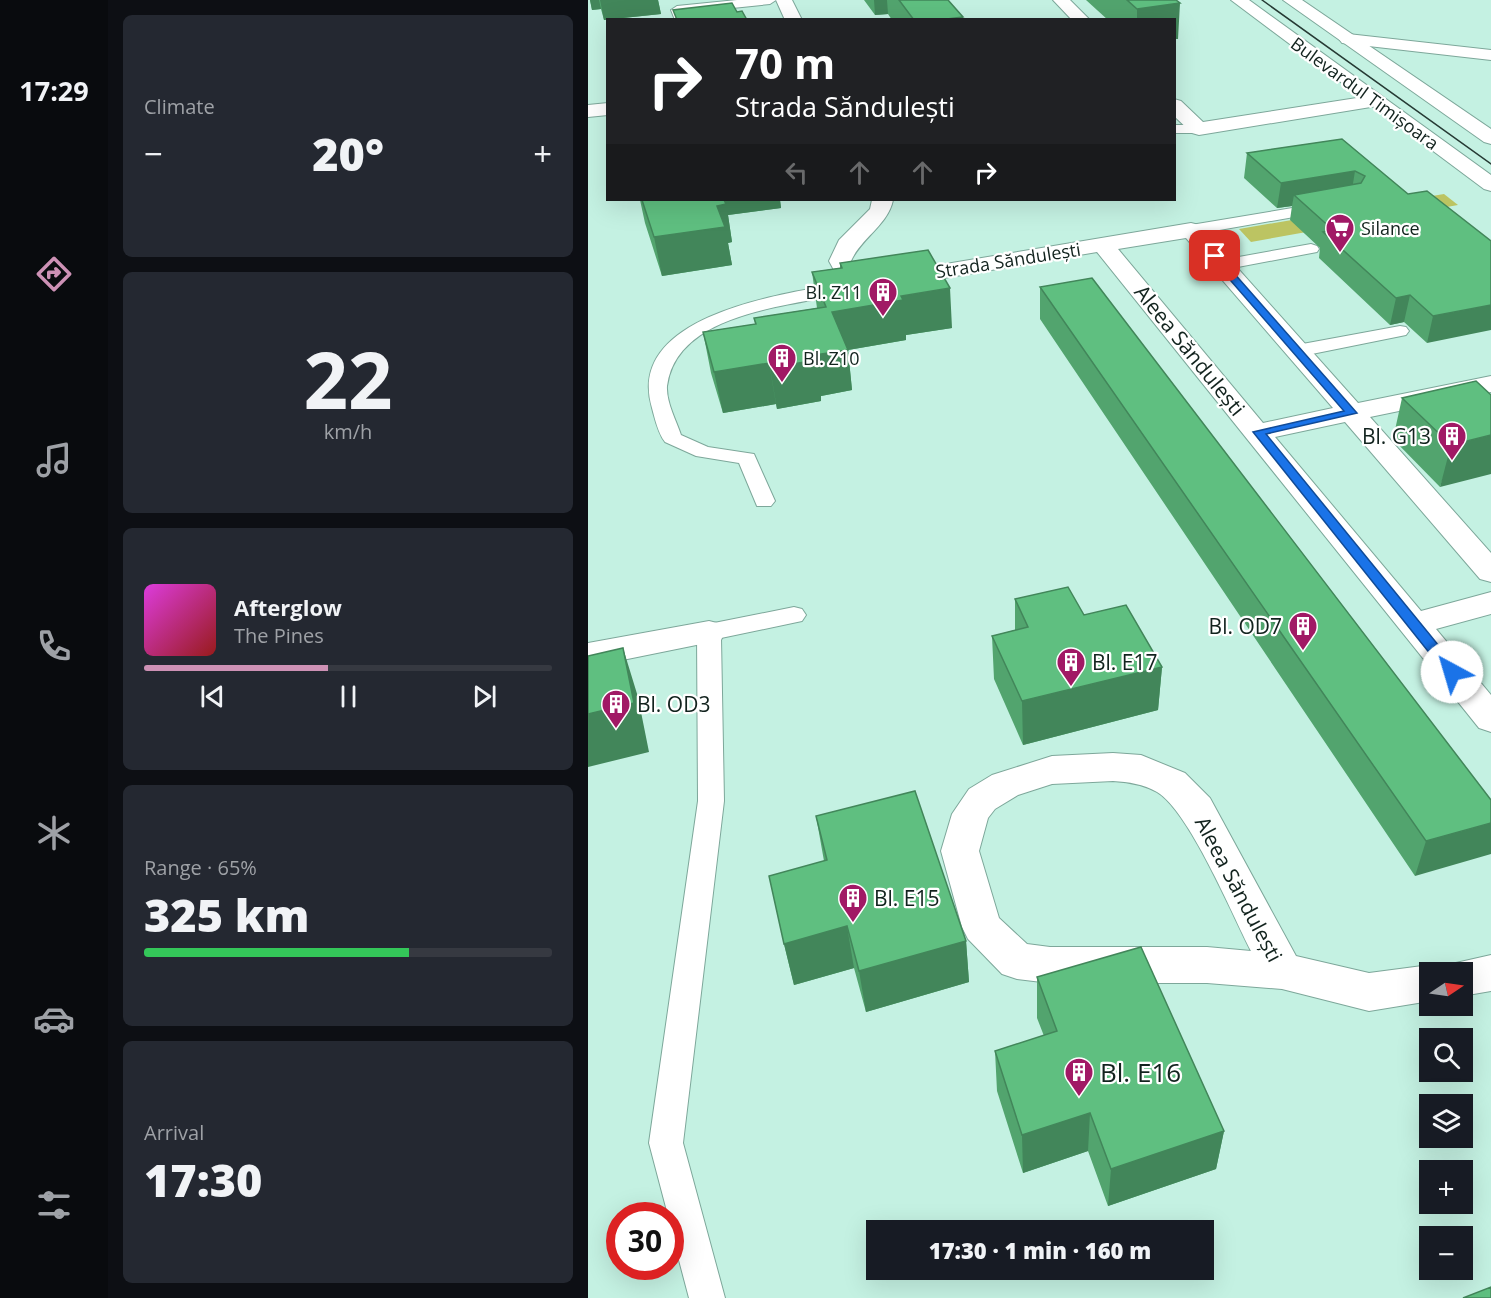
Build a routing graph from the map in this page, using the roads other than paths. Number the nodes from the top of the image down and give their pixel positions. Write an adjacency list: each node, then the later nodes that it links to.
1 (770, 0): 6 (lane)
2 (784, 0): 7 (street)
3 (1061, 0): 8 (street)
4 (1292, 1): 5 (street); 9 (street, Bulevardul Timișoara)
5 (1244, 3): 11 (street, Bulevardul Timișoara)
6 (680, 18)
7 (793, 18)
8 (1080, 18)
9 (1348, 39): 10 (street); 17 (street, Bulevardul Timișoara)
10 (1491, 56)
11 (1376, 100): 16 (street); 18 (street, Bulevardul Timișoara)
12 (1176, 107): 16 (street)
13 (606, 109): 14 (street)
14 (588, 111)
15 (1176, 129): 16 (lane)
16 (1199, 129)
17 (1491, 138)
18 (1491, 185)
19 (882, 201): 25 (street)
20 (1340, 205): 21 (lane)
21 (1191, 230): 22 (street, Strada Săndulești); 24 (street)
22 (1103, 245): 25 (street, Strada Săndulești); 30 (street, Aleea Săndulești)
23 (1311, 249): 24 (lane)
24 (1222, 265): 27 (street)
25 (867, 284): 31 (lane)
26 (1400, 331): 27 (lane)
27 (1297, 351): 29 (street)
28 (1491, 384): 29 (street)
29 (1351, 413): 30 (street); 32 (street)
30 (1258, 432): 35 (street, Aleea Săndulești)
31 (764, 501)
32 (1491, 572)
33 (1491, 603): 35 (street)
34 (794, 615): 36 (lane)
35 (1413, 624): 38 (street, Aleea Săndulești)
36 (709, 632): 37 (street); 43 (lane)
37 (588, 655)
38 (1491, 719)
39 (1282, 971): 39 (street, Aleea Săndulești); 42 (street, Aleea Săndulești)
40 (1491, 973): 41 (street)
41 (1473, 976)
42 (1419, 985)
43 (707, 1298)

